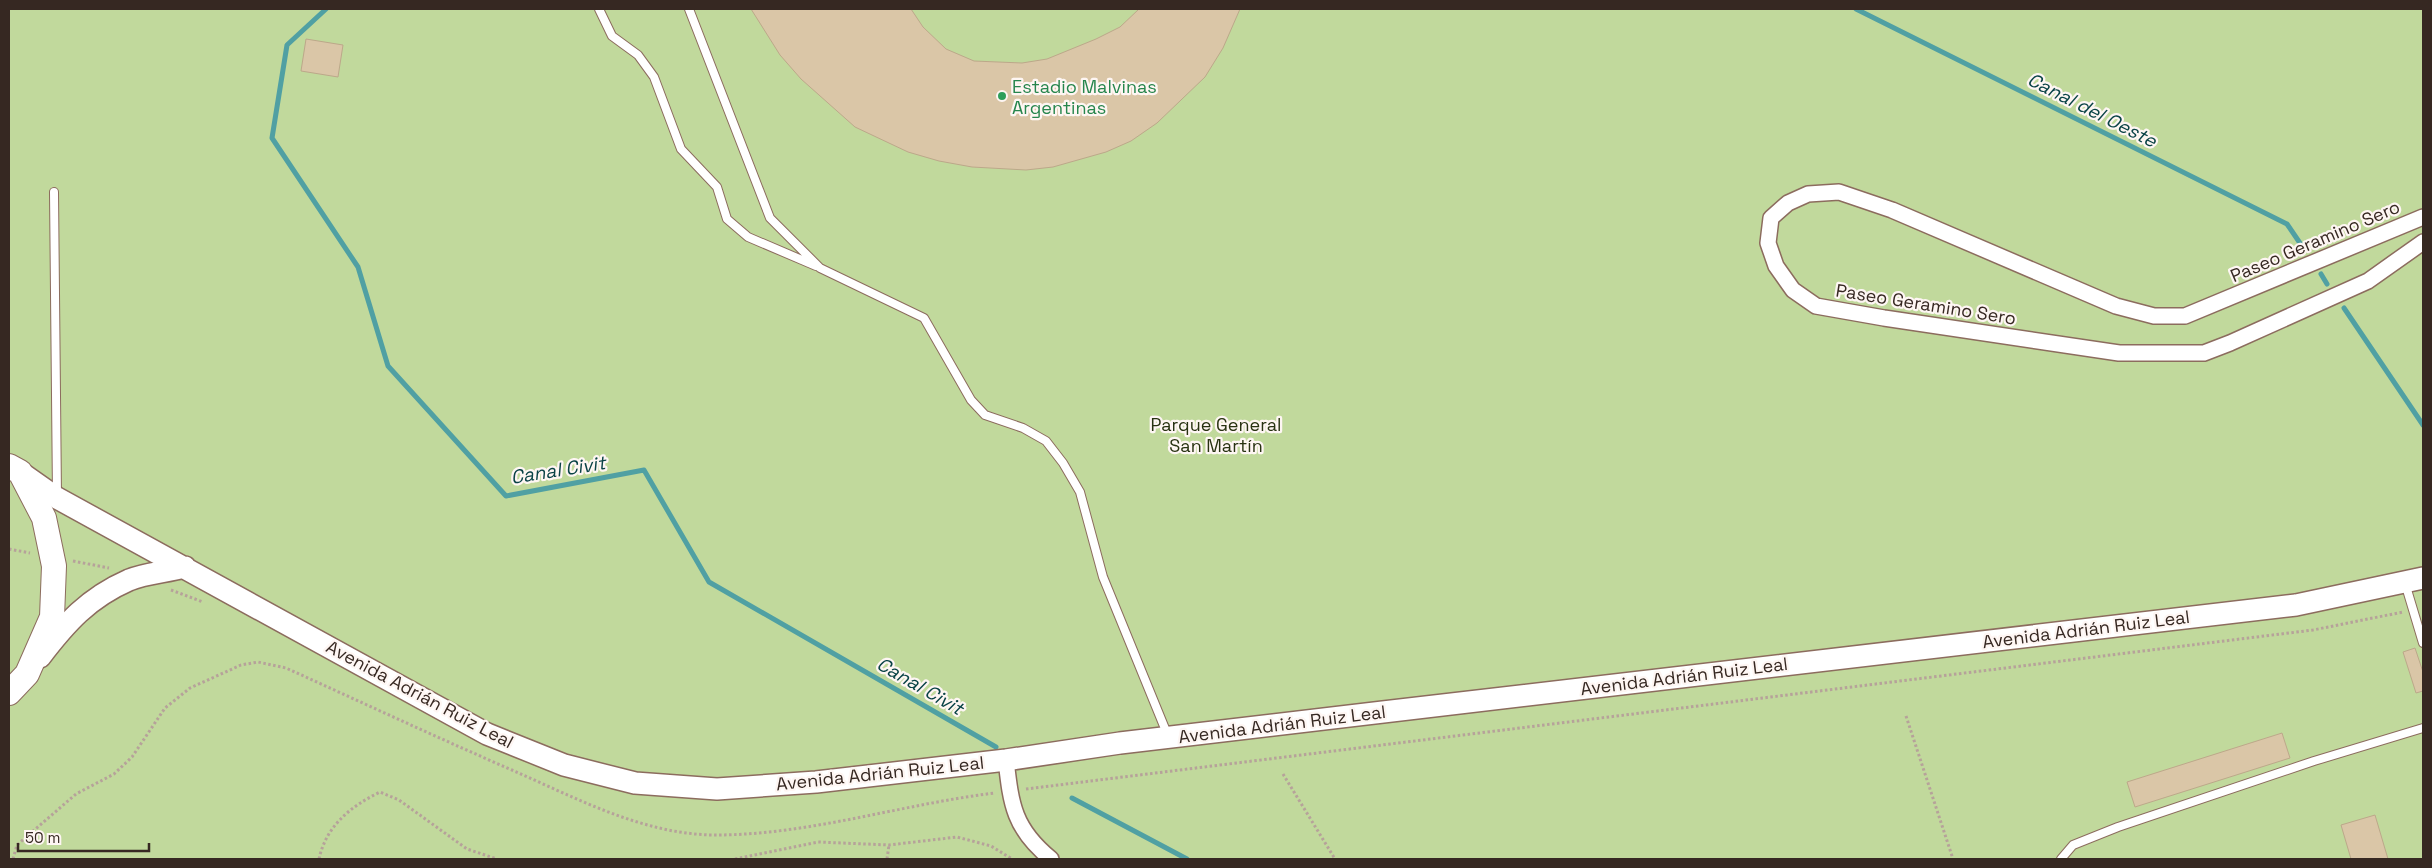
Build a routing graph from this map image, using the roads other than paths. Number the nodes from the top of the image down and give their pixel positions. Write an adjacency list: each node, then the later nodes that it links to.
1 (599, 9): 6 (lane)
2 (689, 9): 6 (lane)
3 (54, 192): 8 (lane)
4 (2423, 217): 5 (street, Paseo Geramino Sero)
5 (2423, 242)
6 (820, 268): 15 (lane)
7 (14, 469): 8 (street, Avenida Adrián Ruiz Leal); 12 (main road)
8 (58, 498): 9 (street, Avenida Adrián Ruiz Leal)
9 (185, 568): 12 (street); 16 (street, Avenida Adrián Ruiz Leal)
10 (2414, 580): 11 (lane); 15 (street, Avenida Adrián Ruiz Leal)
11 (2423, 643)
12 (27, 674): 13 (main road)
13 (9, 693)
14 (2423, 728): 18 (lane)
15 (1168, 738): 16 (street, Avenida Adrián Ruiz Leal)
16 (1006, 760): 17 (street)
17 (1050, 859)
18 (2061, 859)

